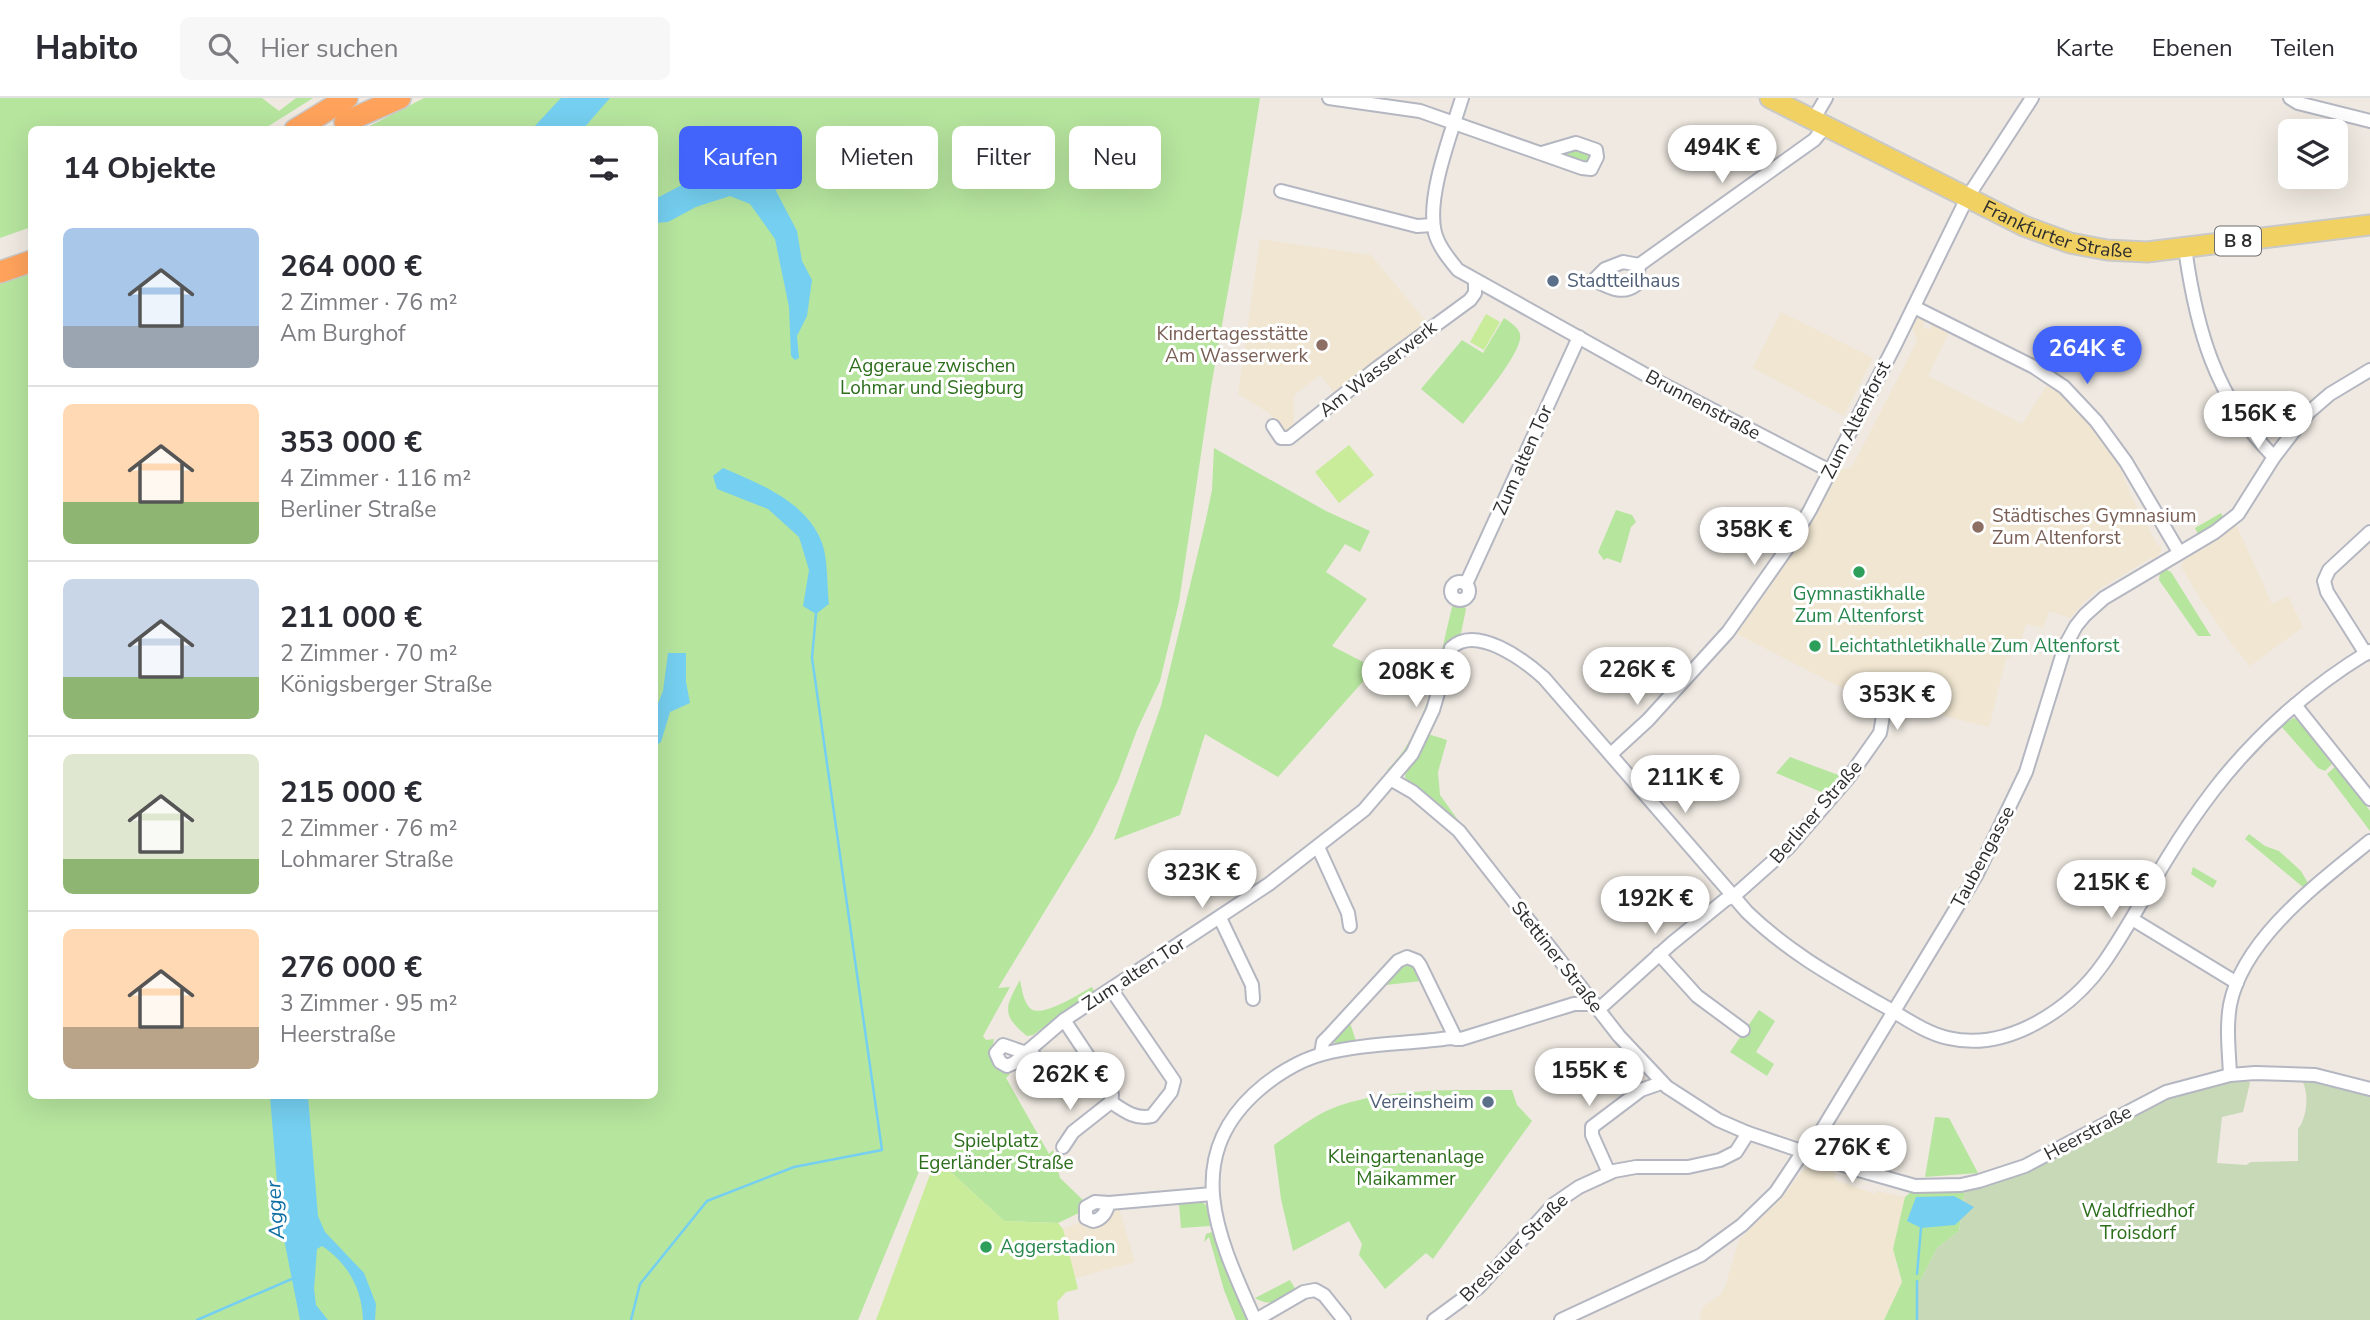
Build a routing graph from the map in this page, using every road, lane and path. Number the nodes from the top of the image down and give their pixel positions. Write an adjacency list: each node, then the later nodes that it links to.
1 (347, 98): 14 (highway)
2 (382, 98): 15 (highway)
3 (400, 98): 15 (highway)
4 (1329, 98): 10 (street)
5 (1461, 98): 12 (street)
6 (1770, 98): 13 (main road, Frankfurter Straße / B 8)
7 (1826, 98): 13 (street)
8 (2032, 98): 18 (street, Zum Altenforst)
9 (2290, 98): 11 (street)
10 (1364, 101): 12 (street)
11 (2370, 121)
12 (1454, 123): 16 (street); 19 (street)
13 (1819, 124): 18 (main road, Frankfurter Straße / B 8); 25 (street)
14 (302, 126)
15 (338, 126)
16 (1542, 153)
17 (1281, 191): 19 (street)
18 (1967, 198): 22 (main road, Frankfurter Straße / B 8); 28 (street, Zum Altenforst)
19 (1433, 225): 27 (street)
20 (2370, 225): 22 (main road, Frankfurter Straße / B 8)
21 (28, 247): 23 (highway)
22 (2185, 248): 32 (street)
23 (0, 257)
24 (28, 262): 26 (highway)
25 (1639, 265)
26 (0, 272)
27 (1475, 281): 29 (street); 31 (street, Am Wasserwerk)
28 (1914, 307): 33 (street, Zum Altenforst); 35 (street)
29 (1579, 337): 33 (street, Brunnenstraße); 36 (street, Zum alten Tor)
30 (2370, 370): 32 (street, Taubengasse)
31 (1273, 426)
32 (2274, 457): 35 (street, Taubengasse)
33 (1829, 471): 40 (street, Zum Altenforst)
34 (2370, 531): 37 (street)
35 (2179, 552): 54 (street, Taubengasse)
36 (1466, 584)
37 (2368, 652): 38 (street)
38 (2295, 705): 42 (street); 47 (street)
39 (1884, 710): 45 (street, Berliner Straße)
40 (1611, 754): 41 (street, Zum alten Tor); 45 (street)
41 (1392, 780): 44 (street, Zum alten Tor); 53 (street, Stettiner Straße)
42 (2370, 799)
43 (2370, 841): 50 (street)
44 (1318, 847): 46 (street, Zum alten Tor); 48 (street)
45 (1734, 896): 49 (street, Berliner Straße); 54 (street)
46 (1220, 918): 51 (street, Zum alten Tor); 52 (street)
47 (2132, 919): 50 (street); 54 (street)
48 (1350, 926)
49 (1659, 954): 53 (street, Berliner Straße); 56 (street)
50 (2237, 983): 59 (street)
51 (1111, 989): 55 (street, Zum alten Tor); 63 (street)
52 (1253, 999)
53 (1597, 1007): 57 (street); 61 (street, Stettiner Straße)
54 (1893, 1011): 66 (street, Taubengasse)
55 (1065, 1020): 60 (street, Zum alten Tor); 63 (street)
56 (1743, 1030)
57 (1456, 1039): 58 (street); 58 (street)
58 (1321, 1054): 68 (street)
59 (2230, 1075): 62 (street, Heerstraße); 66 (street, Heerstraße)
60 (1052, 1076)
61 (1661, 1083): 64 (street, Stettiner Straße); 67 (street)
62 (2370, 1089)
63 (1111, 1102): 65 (street)
64 (1748, 1133): 66 (street, Stettiner Straße); 67 (street, Breslauer Straße)
65 (1063, 1147)
66 (1808, 1153): 73 (street, Taubengasse)
67 (1609, 1173): 72 (street, Breslauer Straße)
68 (1212, 1194): 69 (street); 70 (street)
69 (1109, 1203)
70 (1256, 1320): 71 (street)
71 (1344, 1320)
72 (1434, 1320)
73 (1561, 1320)

